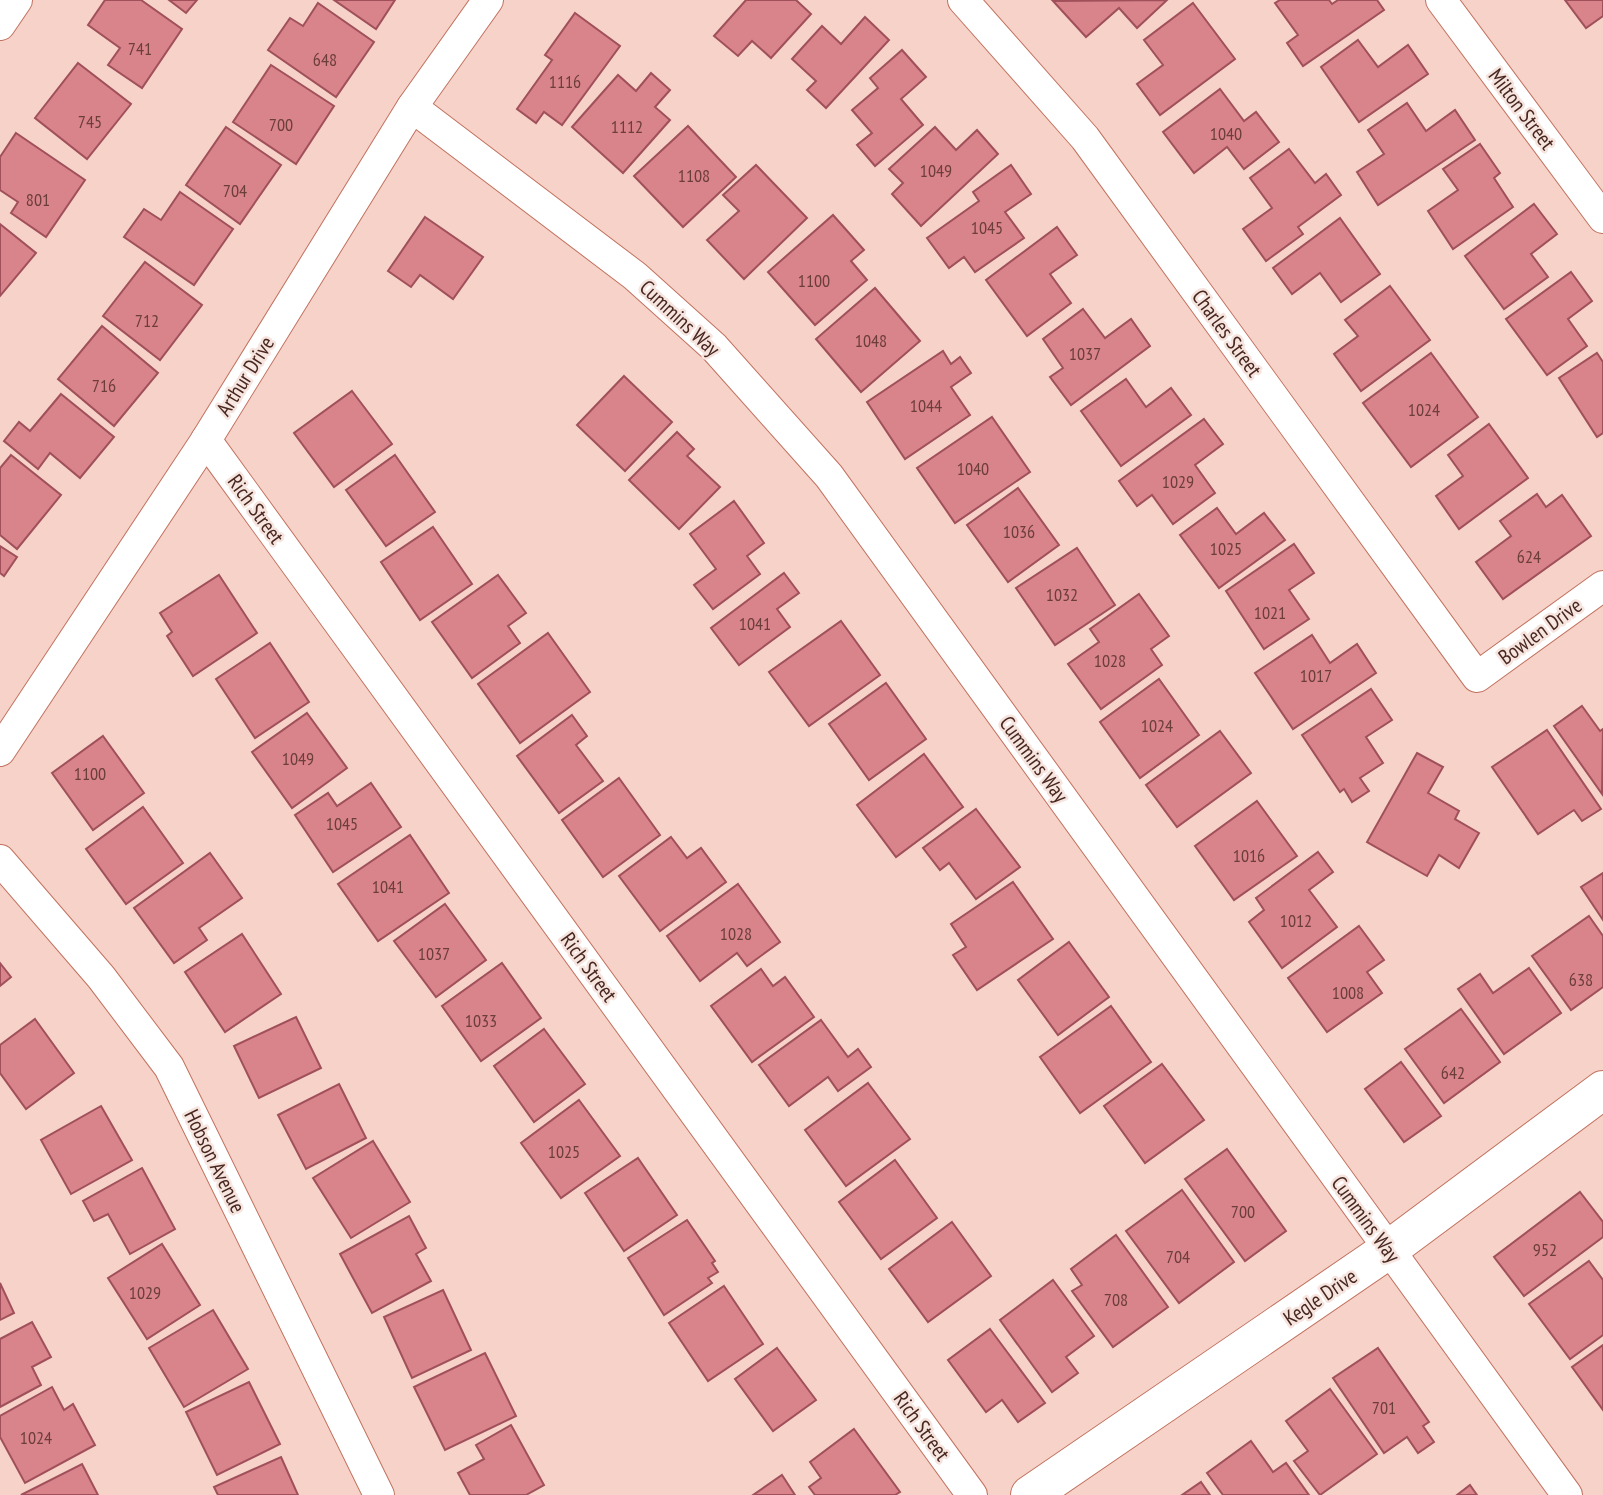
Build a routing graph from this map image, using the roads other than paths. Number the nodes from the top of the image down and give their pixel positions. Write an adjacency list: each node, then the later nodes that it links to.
1 (17, 0): 5 (street)
2 (488, 0): 6 (street, Arthur Drive)
3 (963, 0): 10 (street, Charles Street)
4 (1441, 0): 7 (street, Milton Street)
5 (0, 25)
6 (412, 107): 8 (street, Arthur Drive); 14 (street, Cummins Way)
7 (1603, 218)
8 (206, 440): 11 (street, Arthur Drive); 16 (street, Rich Street)
9 (1603, 586): 10 (street, Bowlen Drive)
10 (1477, 677)
11 (0, 751)
12 (0, 860): 15 (street, Hobson Avenue)
13 (1603, 1090): 14 (street, Kegle Drive)
14 (1388, 1250): 17 (street, Kegle Drive); 18 (street, Cummins Way)
15 (379, 1495)
16 (972, 1495)
17 (1030, 1495)
18 (1567, 1495)

